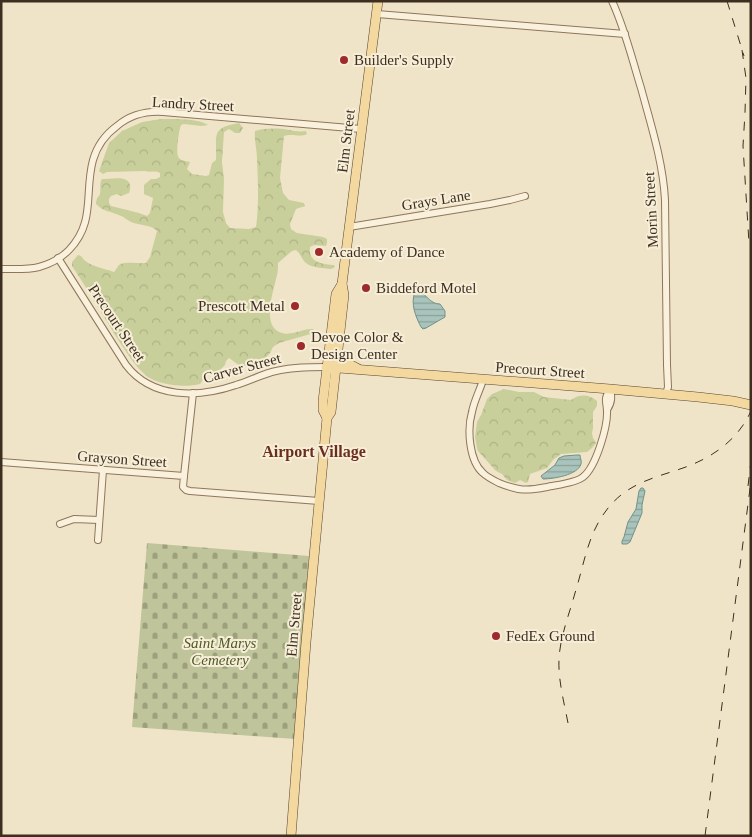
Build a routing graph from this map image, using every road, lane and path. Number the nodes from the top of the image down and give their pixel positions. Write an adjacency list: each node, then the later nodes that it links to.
1 (378, 1): 3 (main road, Elm Street)
2 (612, 1): 4 (street, Morin Street)
3 (376, 14): 4 (street); 5 (main road, Elm Street)
4 (625, 34): 17 (street, Morin Street)
5 (361, 130): 7 (main road, Elm Street); 8 (street, Landry Street)
6 (525, 196): 7 (street, Grays Lane)
7 (349, 227): 10 (main road, Elm Street)
8 (58, 258): 9 (street, Landry Street); 16 (street, Precourt Street)
9 (1, 269)
10 (342, 284): 11 (main road, Elm Street); 12 (main road, Elm Street)
11 (337, 351): 12 (main road, Elm Street); 13 (main road)
12 (331, 367): 13 (main road, Precourt Street); 16 (street, Carver Street); 22 (main road, Elm Street)
13 (360, 370): 14 (main road, Precourt Street)
14 (483, 380): 15 (main road, Precourt Street); 15 (street)
15 (610, 389): 17 (main road, Precourt Street)
16 (193, 393): 21 (street)
17 (666, 394): 18 (main road, Precourt Street)
18 (751, 405)
19 (1, 462): 20 (street, Grayson Street)
20 (103, 470): 21 (street, Grayson Street); 23 (street)
21 (184, 476): 22 (street, Grayson Street)
22 (319, 501): 26 (main road, Elm Street)
23 (99, 520): 24 (street); 25 (street)
24 (60, 524)
25 (98, 540)
26 (291, 836)

